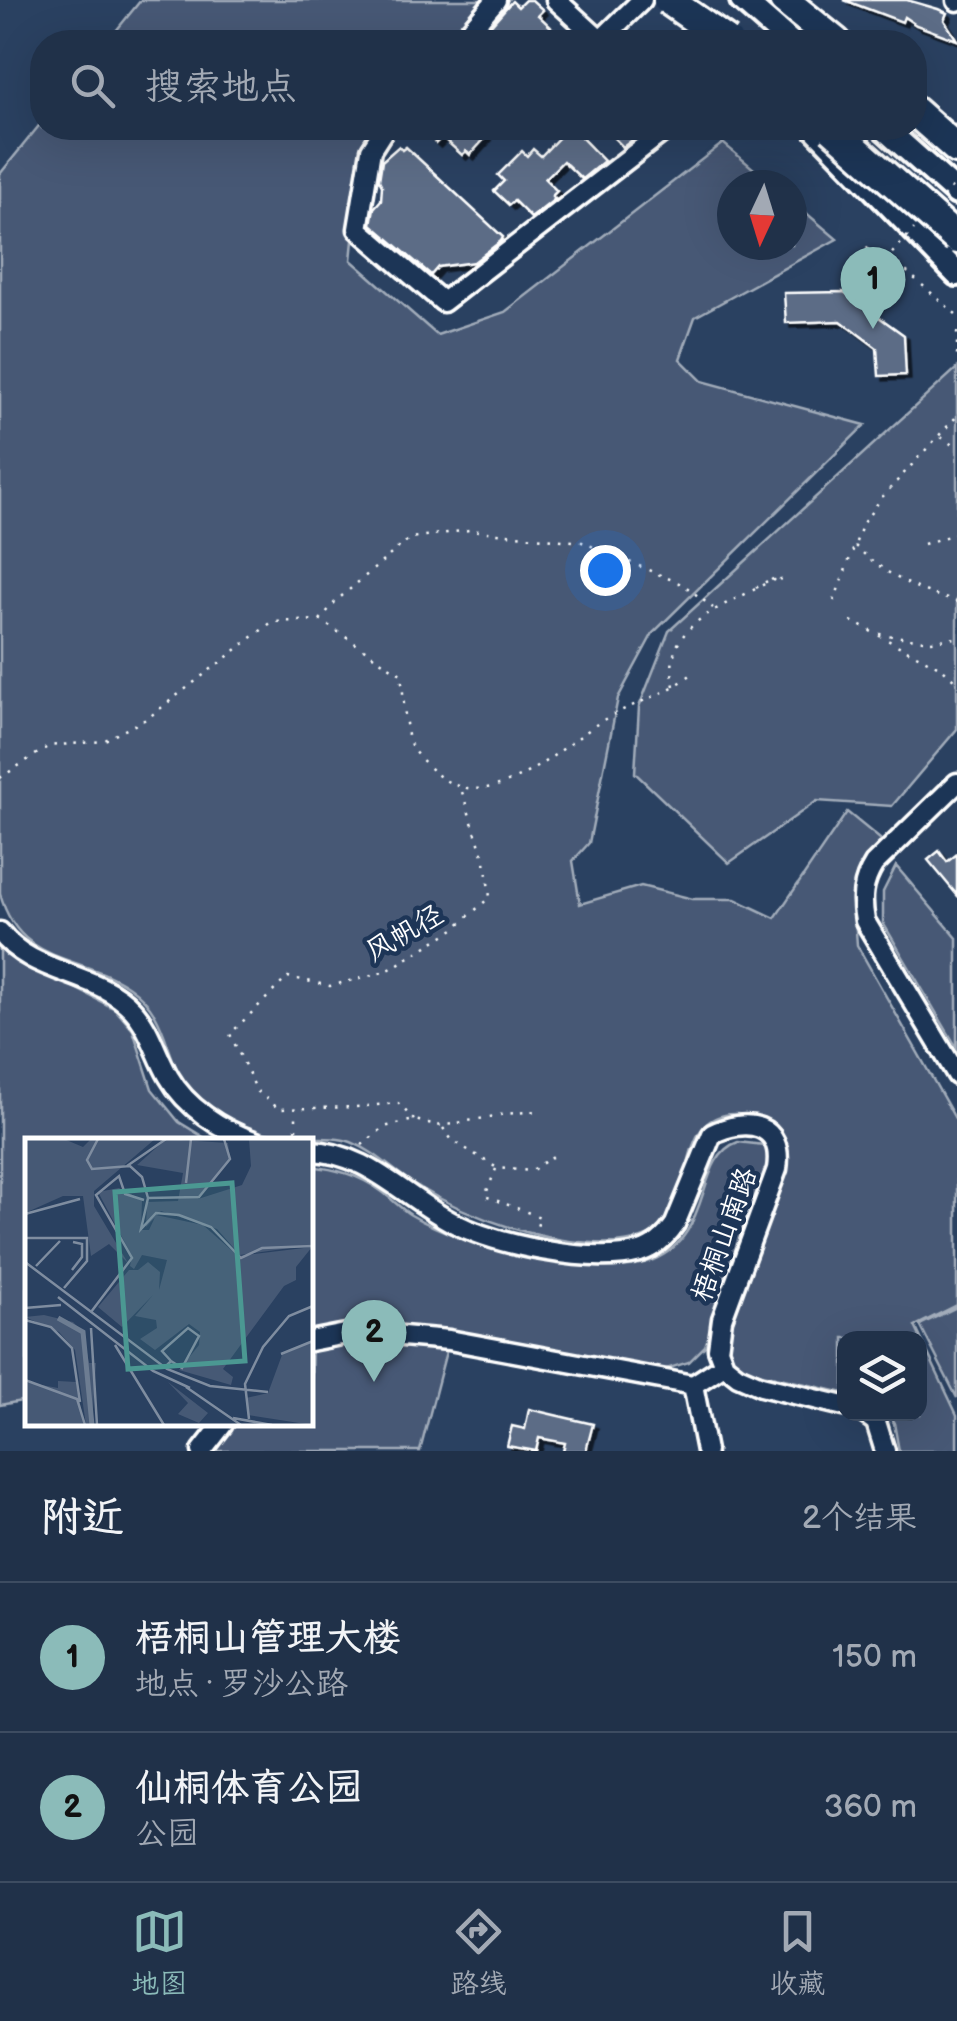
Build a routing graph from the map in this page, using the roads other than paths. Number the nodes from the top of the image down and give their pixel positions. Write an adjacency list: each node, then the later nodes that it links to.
1 (496, 0): 8 (street)
2 (556, 0): 9 (street)
3 (642, 0): 10 (street)
4 (668, 0): 11 (highway, bridge)
5 (686, 0): 12 (main road)
6 (742, 0): 13 (main road)
7 (784, 0): 14 (highway)
8 (470, 30)
9 (588, 30)
10 (613, 30)
11 (712, 30)
12 (717, 30)
13 (776, 30)
14 (821, 30)
15 (927, 122): 21 (highway)
16 (377, 140): 17 (street)
17 (652, 140)
18 (826, 140): 24 (main road)
19 (846, 140): 23 (highway, bridge)
20 (898, 140): 22 (main road)
21 (957, 149)
22 (957, 192)
23 (957, 239)
24 (957, 274)
25 (957, 783): 27 (street)
26 (0, 932): 28 (street)
27 (957, 1076)
28 (247, 1138)
29 (312, 1151): 31 (street, 梧桐山南路)
30 (312, 1342): 32 (street)
31 (724, 1365): 32 (street); 33 (street)
32 (693, 1384): 37 (street)
33 (837, 1404)
34 (875, 1421): 38 (street)
35 (221, 1426): 36 (street)
36 (202, 1451)
37 (706, 1451)
38 (885, 1451)

